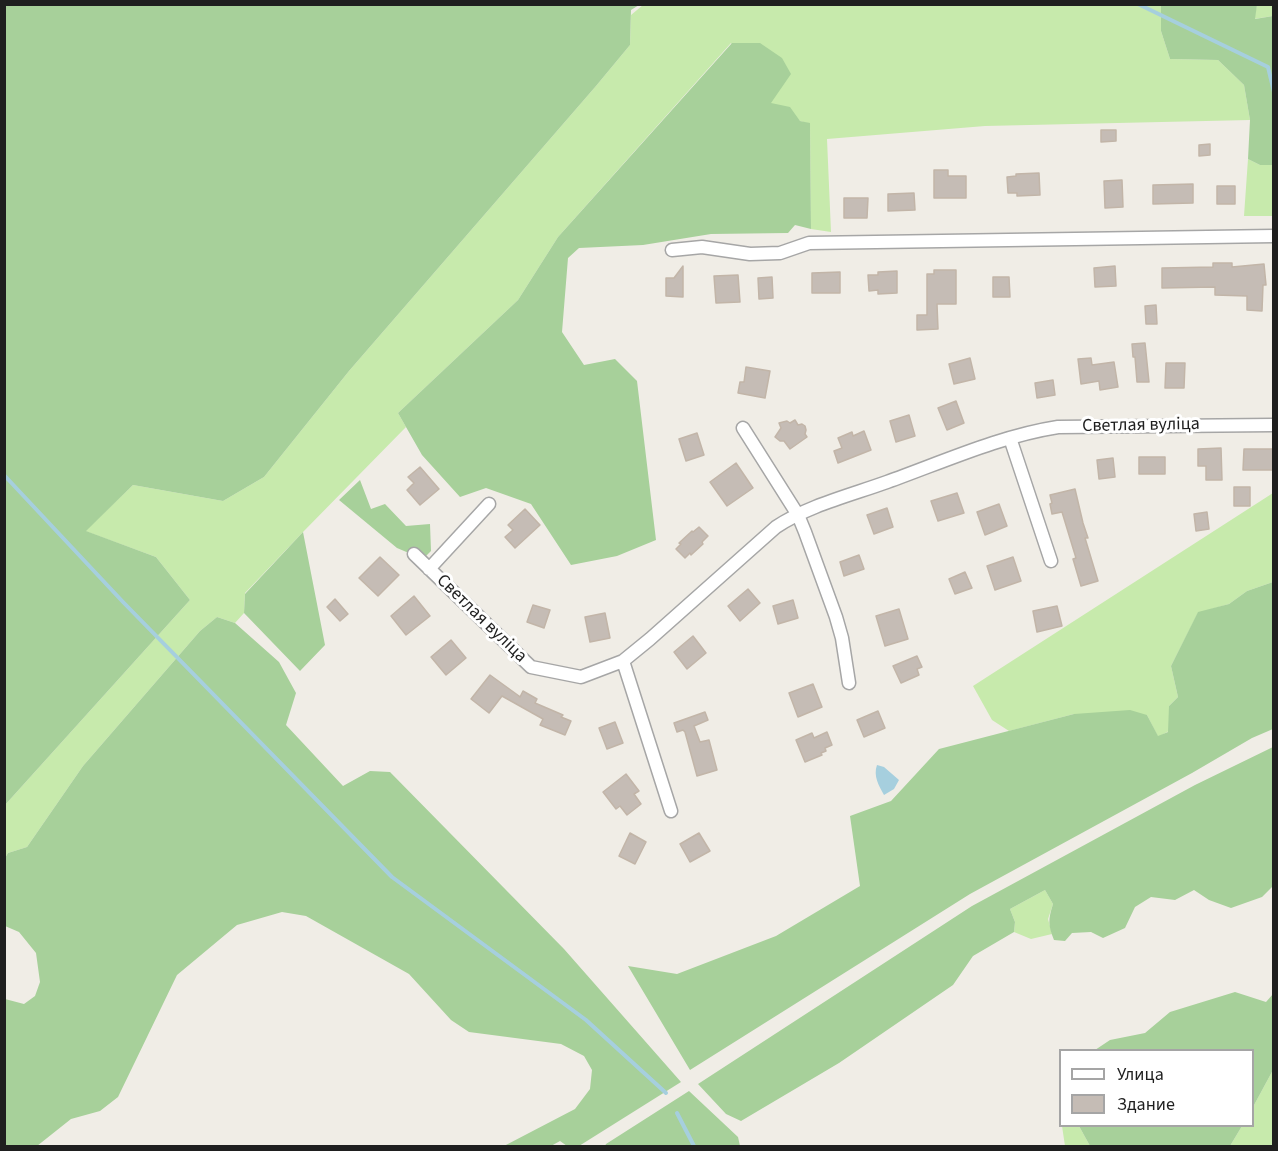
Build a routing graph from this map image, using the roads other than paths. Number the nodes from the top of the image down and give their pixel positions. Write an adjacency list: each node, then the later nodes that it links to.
1 (1274, 236): 2 (street)
2 (672, 250)
3 (1274, 425): 5 (street, Светлая вуліца)
4 (743, 428): 7 (street)
5 (1010, 438): 7 (street, Светлая вуліца); 9 (street)
6 (489, 504): 10 (street)
7 (798, 515): 11 (street, Светлая вуліца); 12 (street)
8 (414, 554): 10 (street, Светлая вуліца)
9 (1051, 561)
10 (429, 569): 11 (street, Светлая вуліца)
11 (623, 661): 13 (street)
12 (849, 683)
13 (670, 811)

